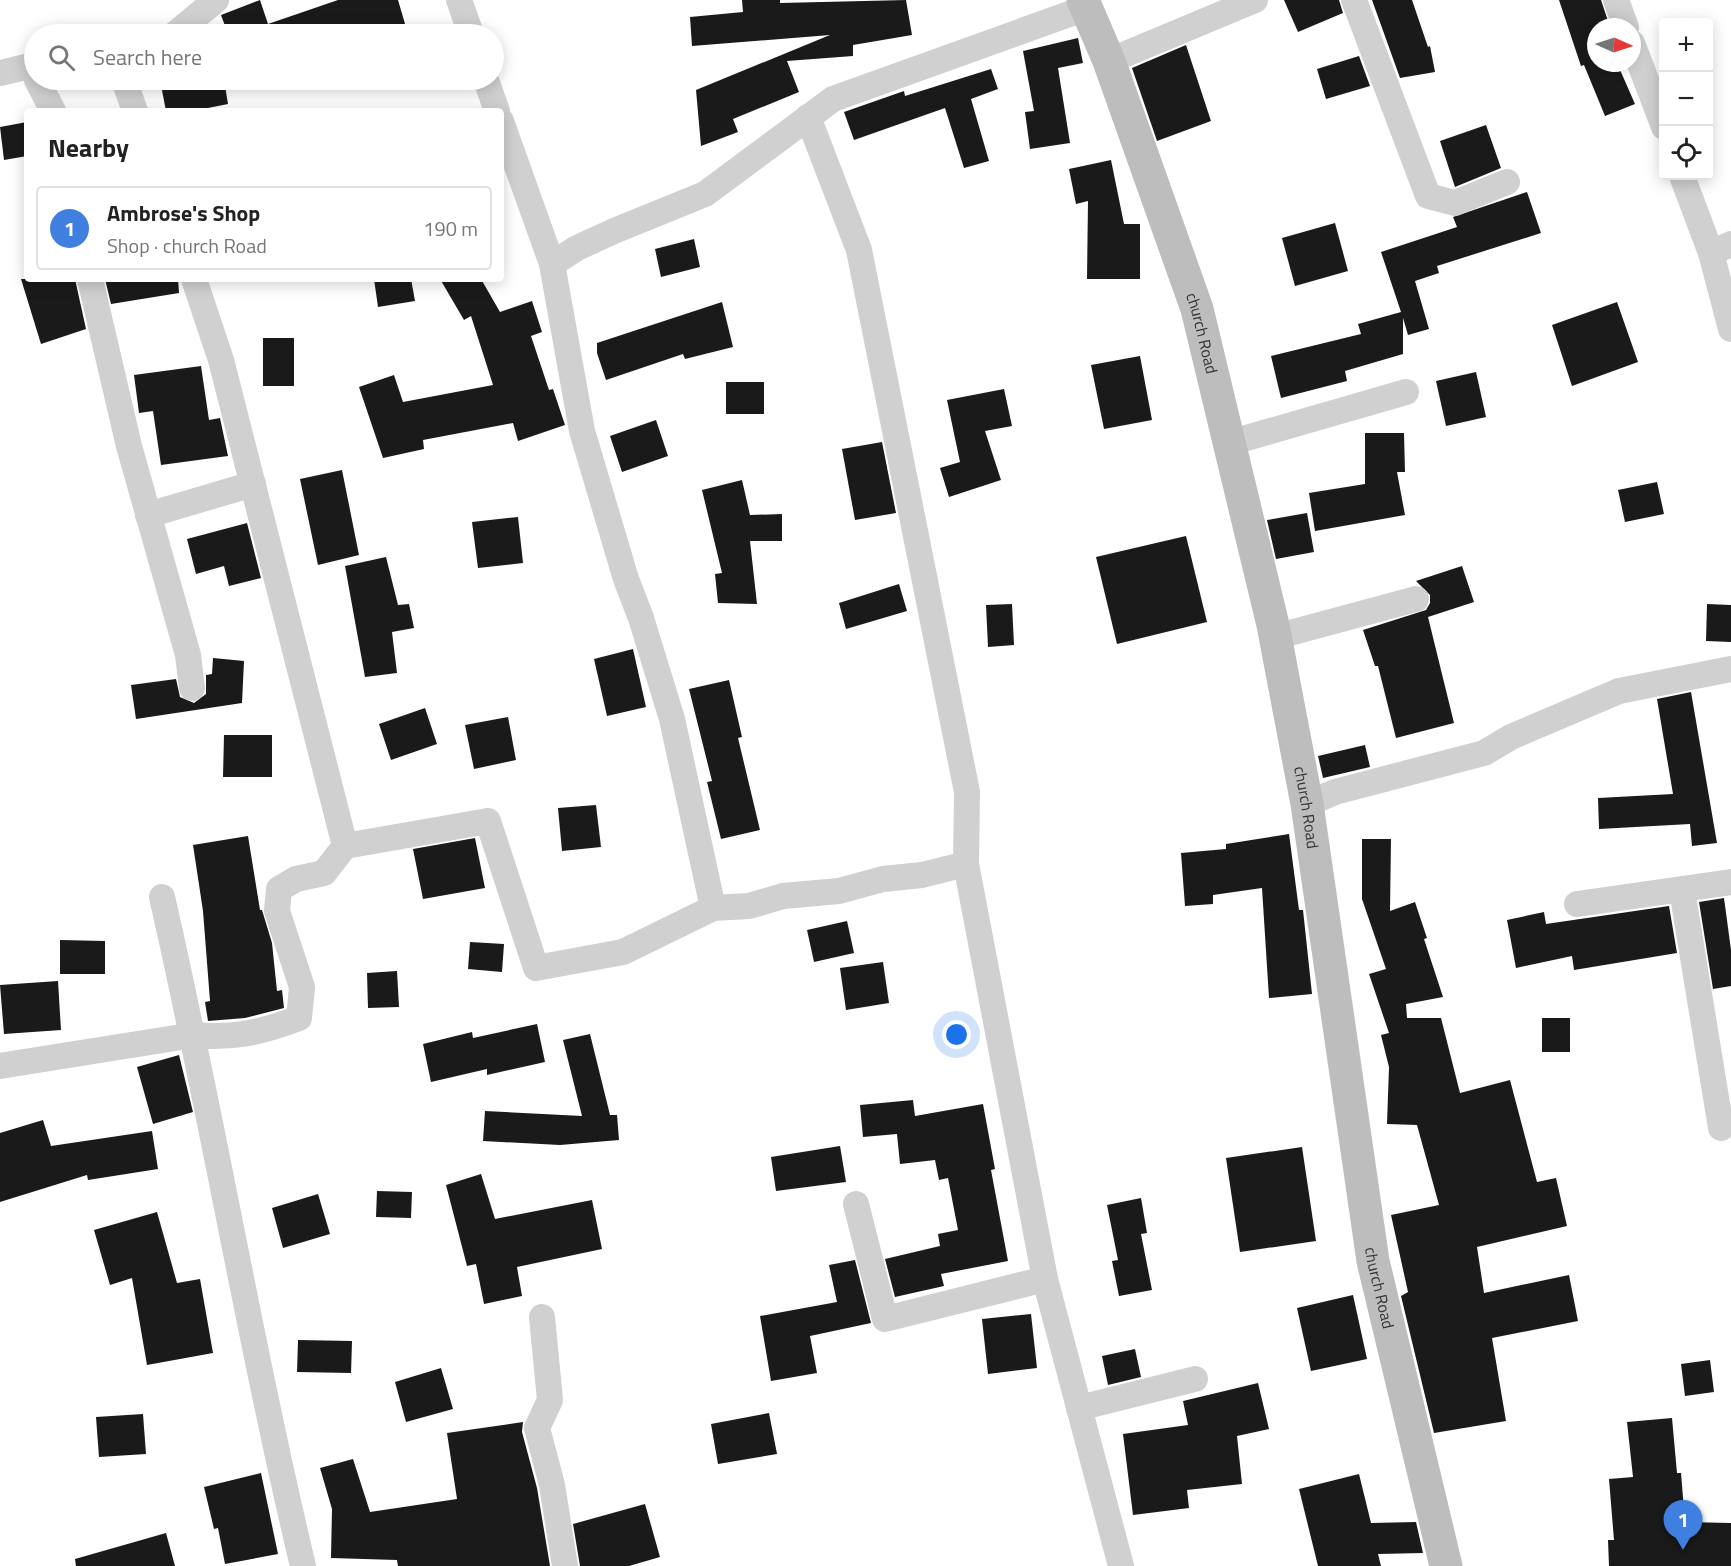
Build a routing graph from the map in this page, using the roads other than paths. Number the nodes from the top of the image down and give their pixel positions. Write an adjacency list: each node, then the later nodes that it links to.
1 (459, 0): 9 (street)
2 (1256, 0): 10 (street)
3 (1354, 0): 24 (street)
4 (1616, 0): 7 (street)
5 (207, 3): 8 (street)
6 (1084, 4): 10 (street, church Road); 20 (street)
7 (1623, 18)
8 (185, 24)
9 (467, 24)
10 (1109, 61): 31 (street, church Road)
11 (1641, 67): 21 (street)
12 (24, 72): 13 (street)
13 (0, 73)
14 (43, 90): 17 (street)
15 (128, 90): 18 (street)
16 (490, 90): 19 (street)
17 (52, 108)
18 (134, 108)
19 (497, 108)
20 (808, 117): 26 (street); 40 (street)
21 (1664, 126)
22 (504, 129): 26 (street)
23 (1684, 180): 25 (street)
24 (1507, 182)
25 (1721, 248): 29 (street)
26 (552, 264): 45 (street)
27 (91, 282): 33 (street)
28 (195, 282): 32 (street)
29 (1731, 329)
30 (1406, 392): 31 (street)
31 (1229, 443): 35 (street, church Road)
32 (253, 484): 33 (street); 39 (street)
33 (148, 515): 37 (street)
34 (1416, 599): 35 (street)
35 (1275, 637): 38 (street, church Road)
36 (1731, 669): 38 (street)
37 (192, 688)
38 (1307, 804): 57 (street, church Road)
39 (345, 846): 45 (street); 46 (street)
40 (966, 864): 45 (street); 50 (street)
41 (1731, 882): 42 (street)
42 (1682, 890): 44 (street); 48 (street)
43 (162, 897): 46 (street)
44 (1577, 904)
45 (713, 908)
46 (194, 1035): 47 (street); 54 (street)
47 (0, 1066)
48 (1721, 1128)
49 (856, 1204): 50 (street)
50 (1045, 1279): 53 (street)
51 (542, 1317): 55 (street)
52 (1196, 1379): 53 (street)
53 (1079, 1408): 56 (street)
54 (303, 1566)
55 (565, 1566)
56 (1120, 1566)
57 (1446, 1566)

